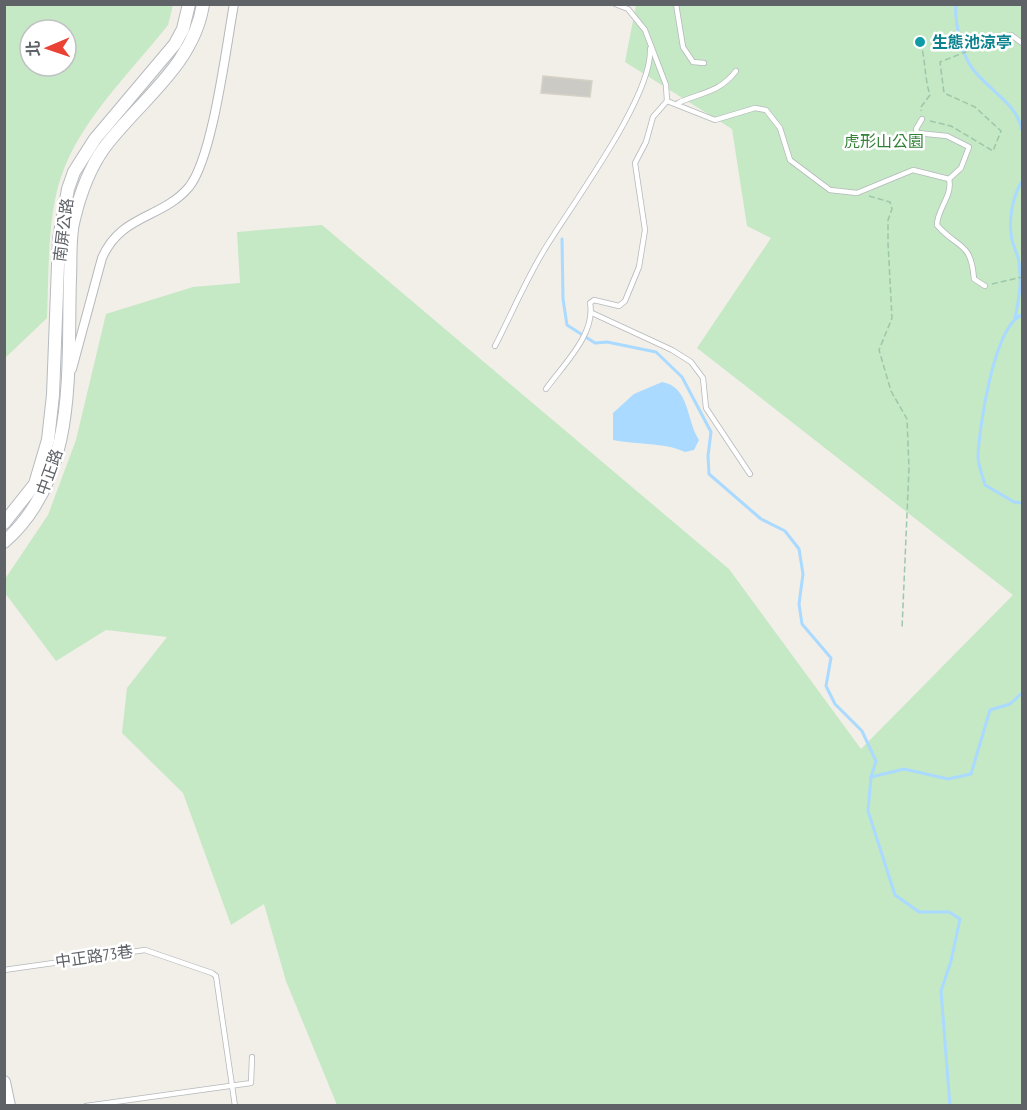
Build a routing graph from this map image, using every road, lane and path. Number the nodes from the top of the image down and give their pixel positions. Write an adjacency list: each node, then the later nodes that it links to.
1 (189, 4): 23 (main road, 南屏公路)
2 (203, 4): 22 (main road, 南屏公路)
3 (234, 4): 22 (street)
4 (615, 4): 9 (lane)
5 (676, 4): 10 (lane)
6 (1011, 35): 8 (lane); 14 (path)
7 (920, 42): 14 (path)
8 (1023, 43)
9 (650, 49): 12 (lane); 20 (lane)
10 (704, 63)
11 (736, 71): 13 (lane)
12 (667, 101): 13 (lane); 19 (lane)
13 (678, 103): 16 (lane)
14 (922, 119): 15 (lane)
15 (949, 179): 16 (lane); 18 (lane)
16 (857, 193): 27 (path)
17 (1023, 277): 18 (path)
18 (985, 286)
19 (592, 313): 21 (lane); 24 (lane)
20 (495, 346)
21 (546, 389)
22 (66, 390): 23 (street); 26 (main road, 中正路)
23 (51, 424): 25 (main road, 中正路)
24 (750, 474)
25 (4, 523)
26 (4, 542)
27 (902, 629)
28 (4, 970): 31 (lane, 中正路73巷)
29 (252, 1057): 31 (lane)
30 (4, 1082): 32 (main road)
31 (233, 1084): 33 (lane); 34 (lane)
32 (9, 1106)
33 (86, 1106)
34 (235, 1106)

